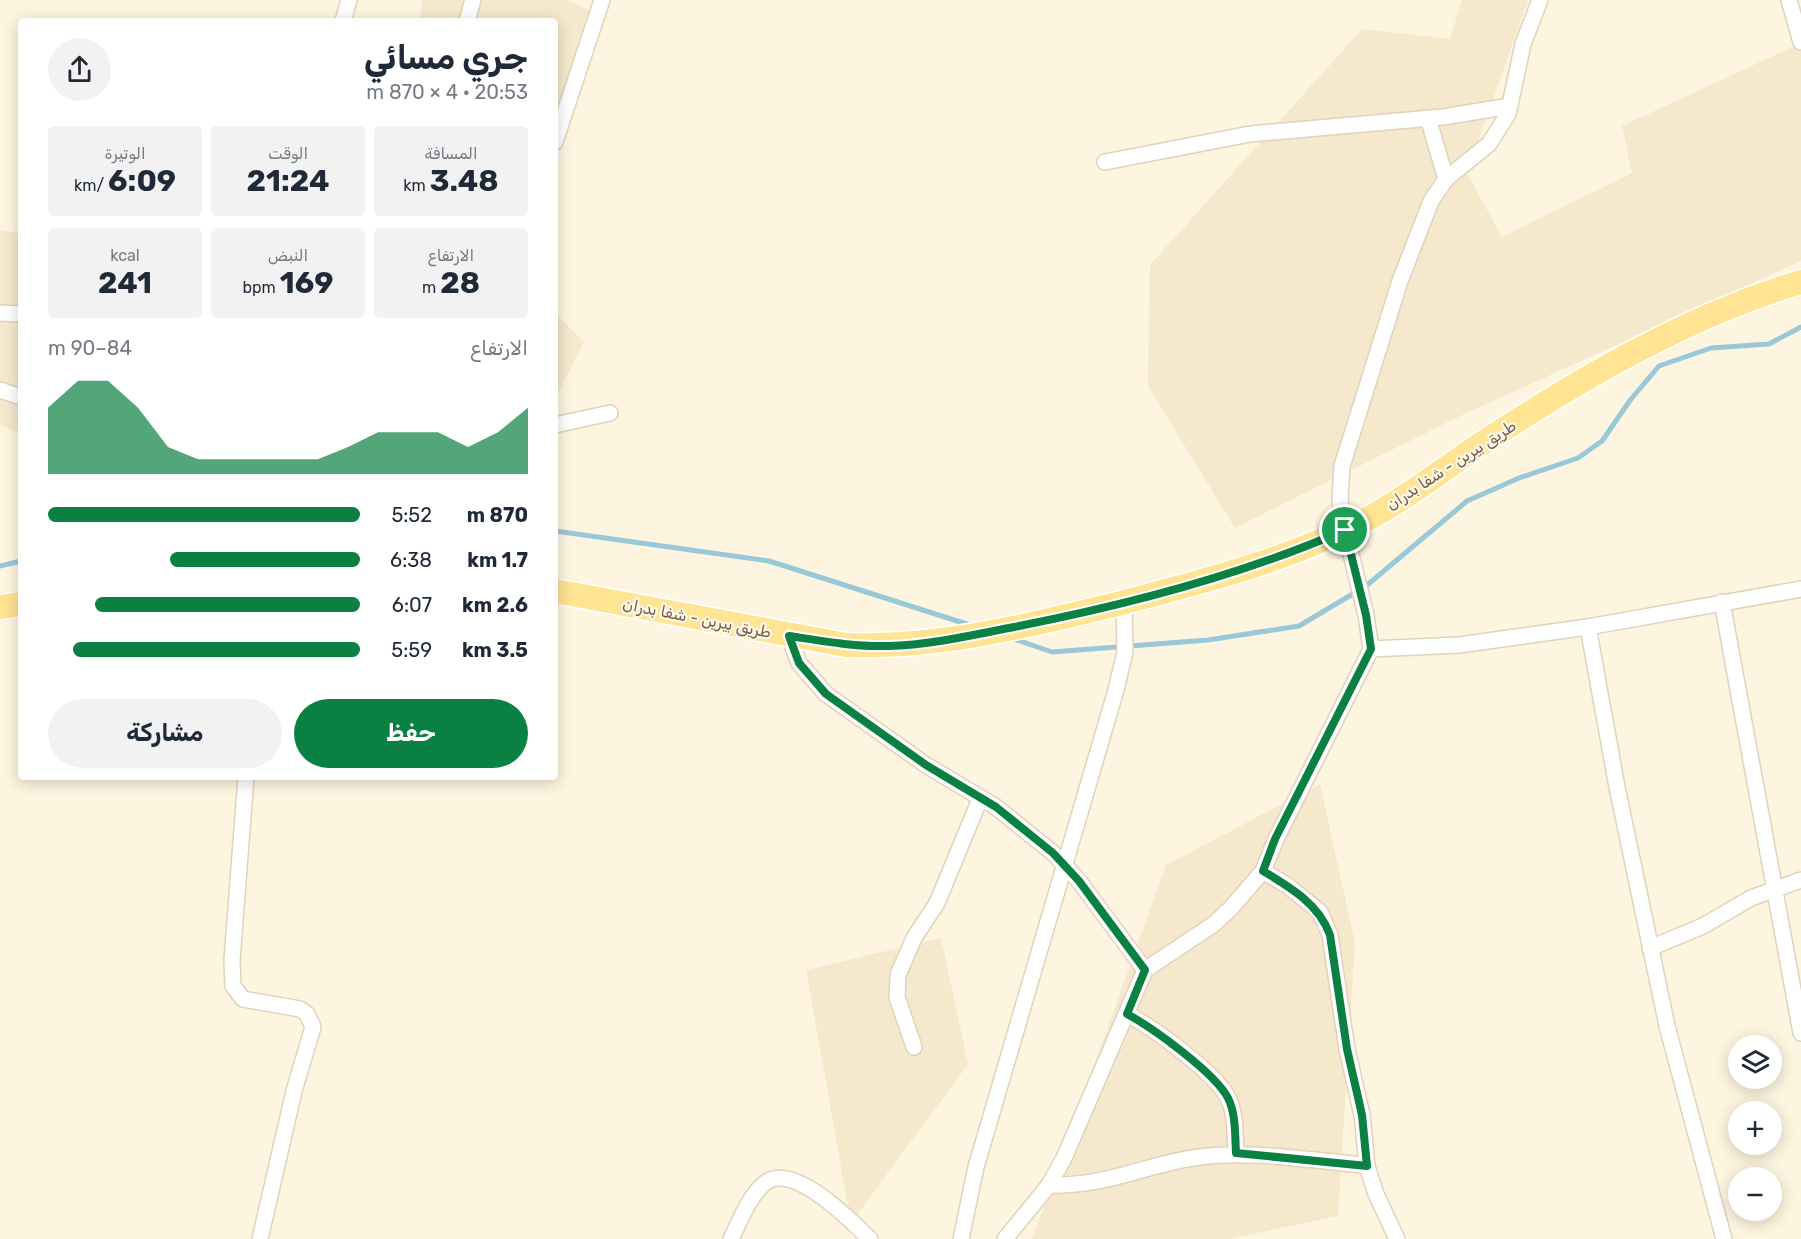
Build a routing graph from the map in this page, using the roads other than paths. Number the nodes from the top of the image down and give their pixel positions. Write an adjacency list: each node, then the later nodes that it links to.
1 (349, 0): 6 (street)
2 (473, 0): 7 (street)
3 (602, 0): 11 (street)
4 (1540, 0): 9 (street)
5 (1789, 0): 8 (street)
6 (344, 18)
7 (468, 18)
8 (1801, 42)
9 (1510, 106): 10 (street); 13 (street)
10 (1428, 118): 12 (street); 13 (street)
11 (558, 133)
12 (1105, 162)
13 (1446, 178): 21 (street)
14 (1801, 282): 21 (main road, طريق بيرين - شفا بدران)
15 (0, 313): 16 (street)
16 (18, 314)
17 (0, 390): 18 (street)
18 (18, 396)
19 (610, 413): 20 (street)
20 (558, 424)
21 (1345, 530): 24 (main road, طريق بيرين - شفا بدران); 30 (street)
22 (1801, 589): 25 (street)
23 (558, 592): 29 (main road, طريق بيرين - شفا بدران)
24 (1124, 602): 29 (main road, طريق بيرين - شفا بدران); 33 (street)
25 (1722, 602): 28 (street); 36 (street)
26 (18, 604): 27 (main road)
27 (0, 607)
28 (1588, 627): 30 (street); 37 (street)
29 (789, 636): 32 (street)
30 (1371, 649): 34 (street)
31 (246, 780): 45 (street)
32 (980, 799): 33 (street); 41 (street)
33 (1064, 864): 38 (street); 48 (street)
34 (1263, 871): 38 (street); 43 (street)
35 (1801, 880): 36 (street)
36 (1776, 888): 37 (street); 40 (street)
37 (1650, 948): 51 (street)
38 (1145, 970): 39 (street)
39 (1127, 1014): 42 (street); 44 (street)
40 (1801, 1033)
41 (914, 1047)
42 (1236, 1153): 43 (street); 44 (street)
43 (1367, 1166): 50 (street)
44 (1049, 1185): 49 (street)
45 (261, 1239)
46 (730, 1239): 47 (street)
47 (870, 1239)
48 (961, 1239)
49 (1005, 1239)
50 (1397, 1239)
51 (1724, 1239)

